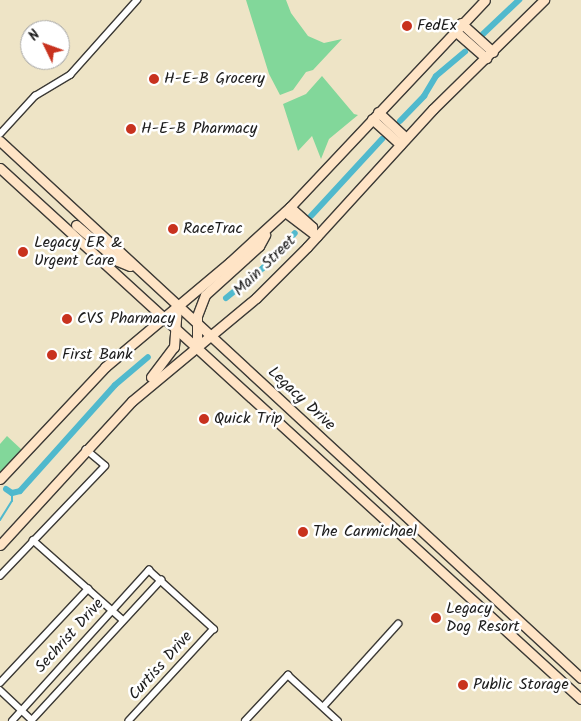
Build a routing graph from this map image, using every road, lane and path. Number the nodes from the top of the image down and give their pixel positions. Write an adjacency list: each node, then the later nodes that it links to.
1 (137, 0): 7 (street)
2 (485, 0): 4 (main road, Main Street)
3 (544, 0): 5 (main road, Main Street)
4 (458, 27): 5 (main road); 6 (main road, Main Street)
5 (489, 55): 9 (main road, Main Street)
6 (375, 116): 9 (main road); 11 (main road, Main Street)
7 (0, 134)
8 (0, 141): 12 (main road, Legacy Drive)
9 (403, 141): 14 (main road, Main Street)
10 (0, 168): 12 (main road, Legacy Drive)
11 (287, 209): 13 (main road, Main Street); 14 (main road)
12 (76, 224): 15 (main road, Legacy Drive); 16 (main road, Legacy Drive)
13 (270, 227): 15 (main road, Main Street); 17 (main road)
14 (315, 234): 19 (main road, Main Street)
15 (177, 306): 16 (main road, Main Street); 17 (main road, Legacy Drive); 18 (main road)
16 (166, 316): 18 (main road, Legacy Drive); 25 (main road, Main Street)
17 (196, 323): 19 (main road, Legacy Drive); 20 (main road)
18 (176, 326): 20 (main road, Legacy Drive); 22 (main road)
19 (210, 335): 20 (main road, Main Street); 21 (main road, Legacy Drive)
20 (197, 346): 22 (main road, Main Street); 23 (main road, Legacy Drive)
21 (299, 419): 23 (main road); 26 (main road, Legacy Drive)
22 (109, 425): 24 (main road, Main Street)
23 (289, 430): 27 (main road, Legacy Drive)
24 (86, 450): 28 (street); 29 (main road, Main Street)
25 (0, 479)
26 (391, 505): 27 (main road); 32 (main road, Legacy Drive)
27 (382, 515): 34 (main road, Legacy Drive)
28 (33, 540): 30 (street); 33 (street)
29 (0, 545)
30 (0, 576)
31 (161, 580): 35 (street, Sechrist Drive); 36 (street, Sechrist Drive); 48 (street, Curtiss Drive)
32 (481, 588): 34 (main road); 38 (main road, Legacy Drive)
33 (88, 589): 35 (street); 41 (street)
34 (471, 598): 39 (main road, Legacy Drive)
35 (112, 610): 36 (street); 45 (street, Sechrist Drive)
36 (123, 620): 46 (street, Sechrist Drive)
37 (398, 624): 44 (street)
38 (566, 665): 39 (main road); 40 (main road, Legacy Drive)
39 (557, 677): 43 (main road, Legacy Drive)
40 (581, 678)
41 (0, 683)
42 (0, 690): 45 (street)
43 (581, 699)
44 (323, 707): 49 (street); 50 (street)
45 (22, 710): 46 (street); 47 (street, Sechrist Drive)
46 (31, 720)
47 (12, 721)
48 (129, 721)
49 (245, 721)
50 (338, 721)

